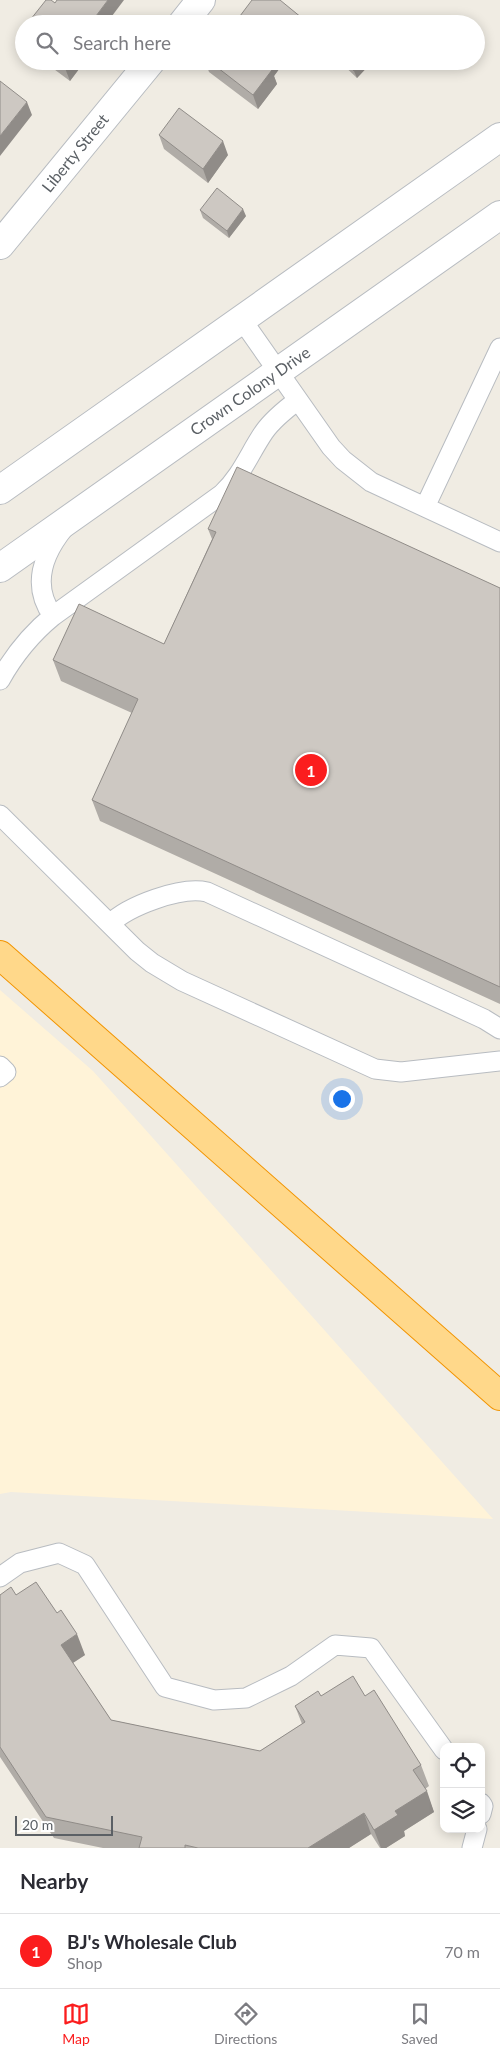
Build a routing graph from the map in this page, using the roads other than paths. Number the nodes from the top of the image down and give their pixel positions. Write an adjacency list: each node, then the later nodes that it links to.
1 (201, 0): 2 (street)
2 (189, 15)
3 (144, 70): 6 (street, Liberty Street)
4 (500, 137): 7 (street)
5 (500, 215): 9 (street, Crown Colony Drive)
6 (0, 245)
7 (242, 320): 9 (lane); 11 (street)
8 (500, 348): 12 (lane)
9 (278, 371): 10 (lane); 13 (street, Crown Colony Drive)
10 (298, 400): 12 (lane); 16 (lane)
11 (0, 490)
12 (425, 507): 14 (lane)
13 (74, 516): 15 (street, Crown Colony Drive); 16 (lane)
14 (500, 542)
15 (0, 568)
16 (52, 616): 17 (lane)
17 (0, 680)
18 (0, 815): 19 (lane)
19 (110, 924): 21 (lane); 22 (lane)
20 (0, 955): 25 (highway)
21 (500, 1029)
22 (500, 1061)
23 (0, 1066): 24 (lane)
24 (0, 1077)
25 (500, 1396)
26 (0, 1577): 27 (lane)
27 (440, 1744)
28 (476, 1833): 29 (lane)
29 (472, 1848)

